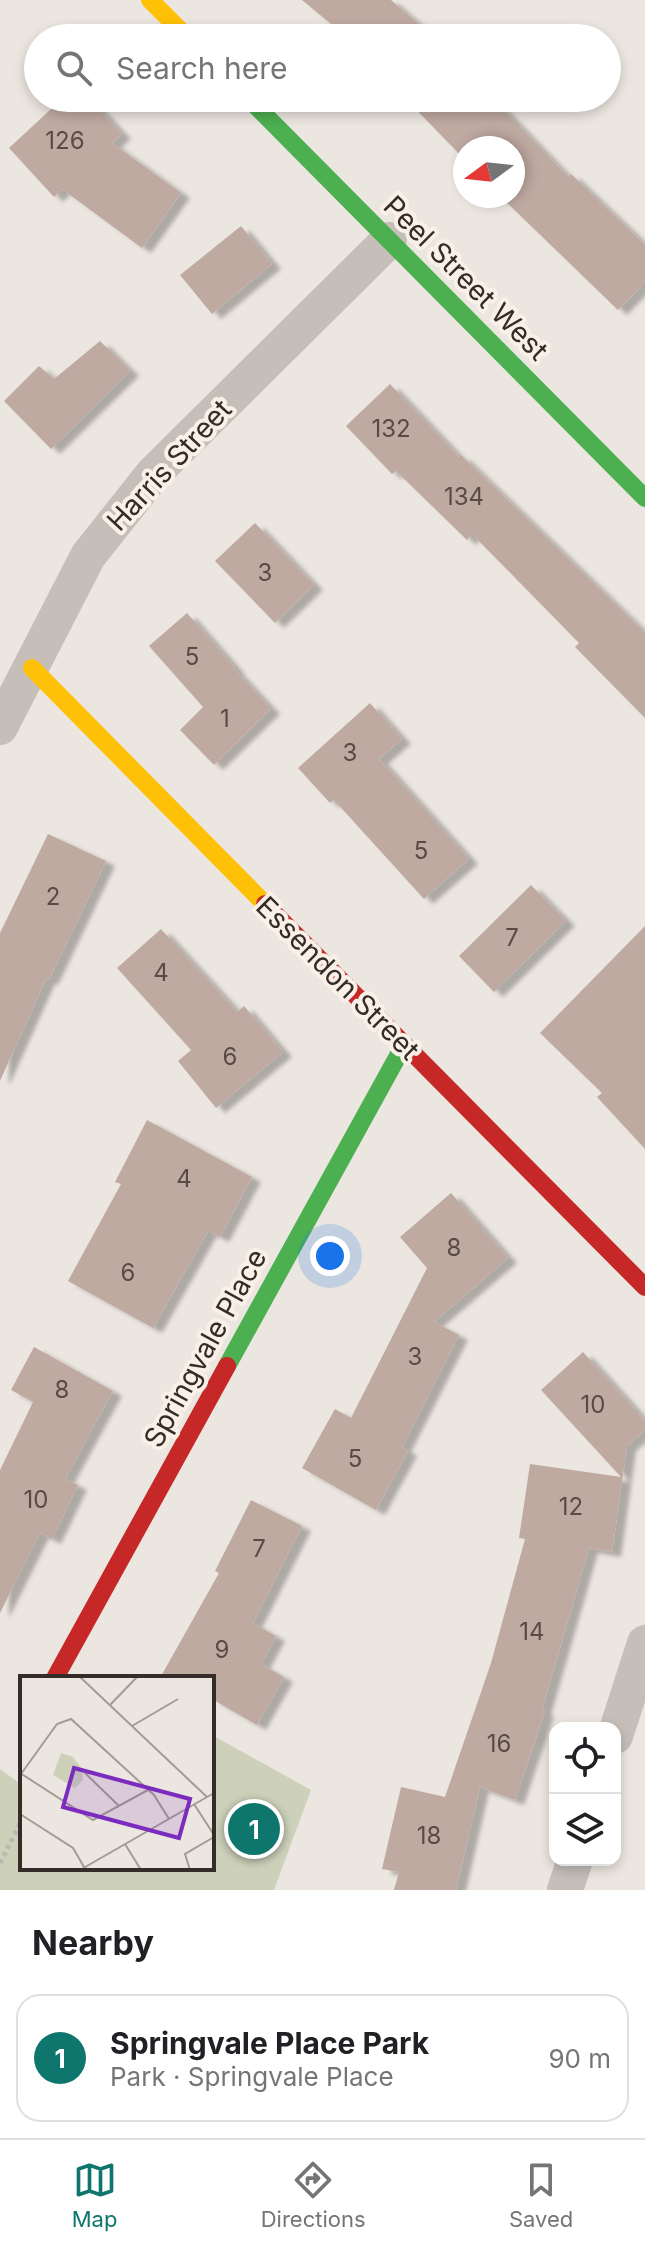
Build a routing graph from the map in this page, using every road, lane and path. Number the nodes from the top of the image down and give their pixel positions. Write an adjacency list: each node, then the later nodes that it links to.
1 (150, 0): 2 (street)
2 (174, 24)
3 (262, 112): 4 (street, Peel Street West)
4 (389, 240): 5 (street, Peel Street West); 6 (street, Harris Street)
5 (645, 498)
6 (32, 668): 7 (street, Harris Street); 8 (street, Essendon Street)
7 (0, 727)
8 (404, 1045): 9 (street, Essendon Street); 11 (street, Springvale Place)
9 (645, 1287)
10 (645, 1643): 12 (street)
11 (56, 1676)
12 (620, 1722)
13 (20, 1824): 14 (path)
14 (0, 1863)
15 (573, 1866): 16 (street)
16 (565, 1890)

